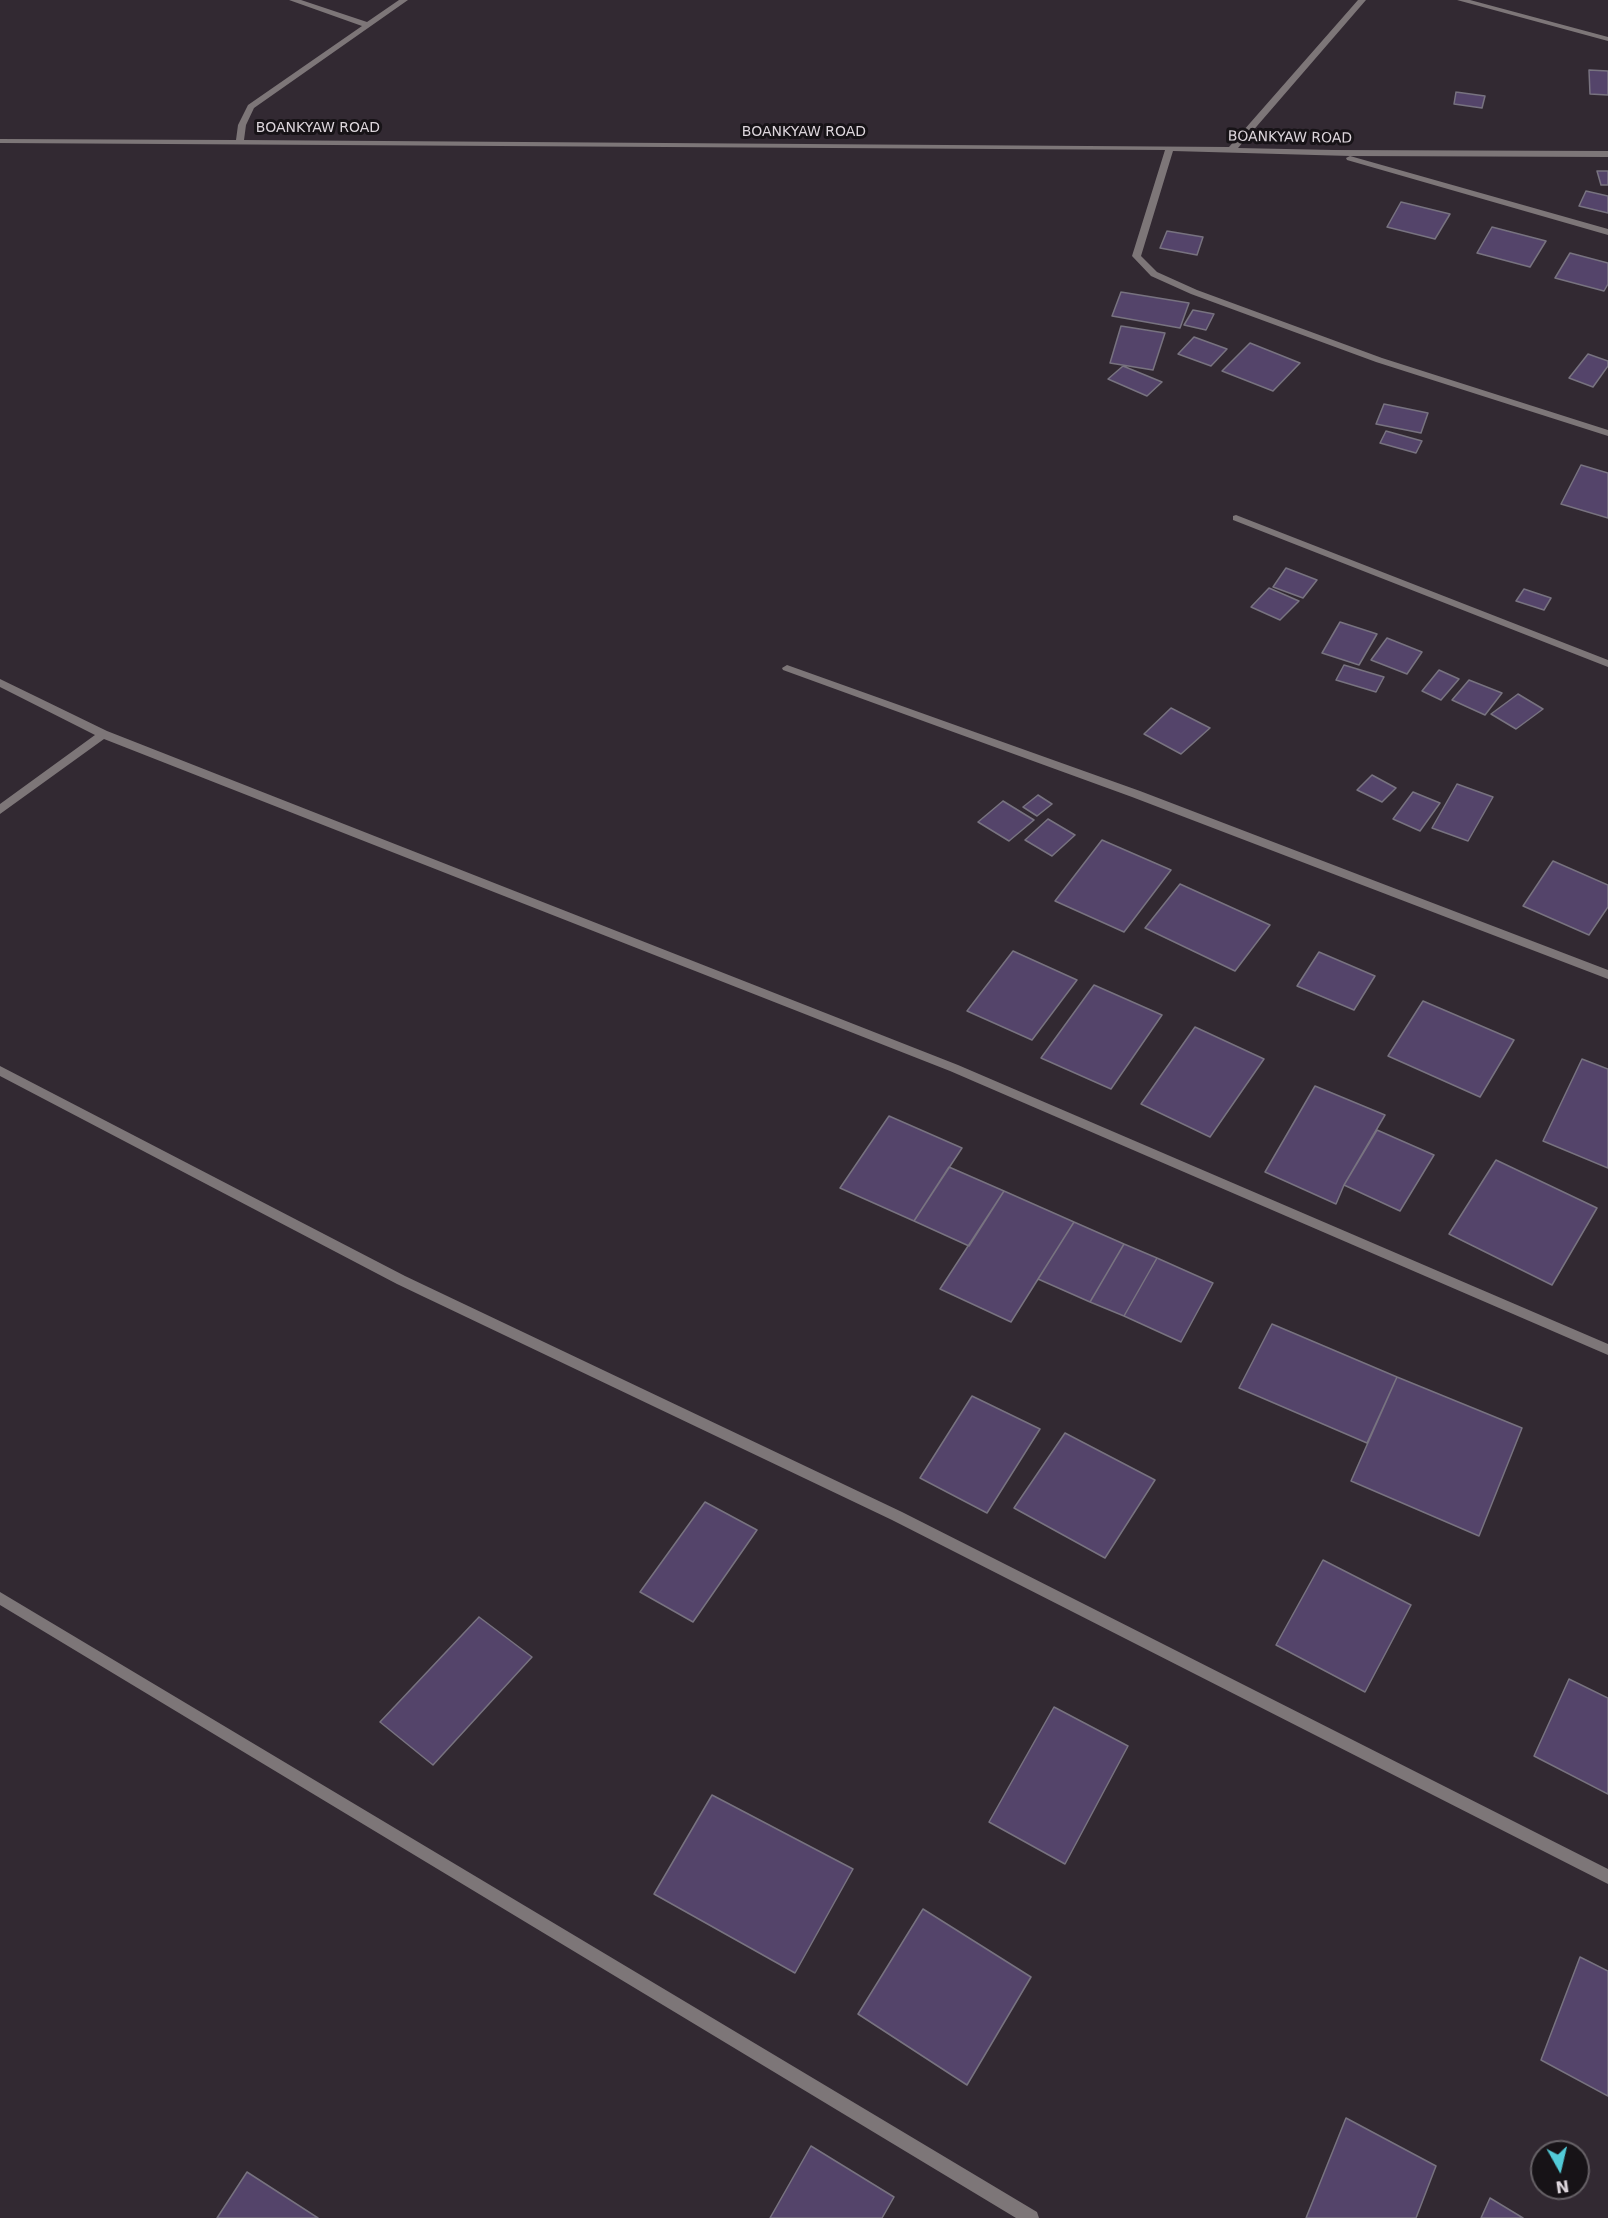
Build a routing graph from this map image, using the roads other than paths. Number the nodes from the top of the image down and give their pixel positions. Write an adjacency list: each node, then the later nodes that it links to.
1 (293, 0): 5 (street)
2 (404, 0): 5 (street)
3 (1362, 0): 10 (street)
4 (1461, 0): 6 (street)
5 (368, 25): 8 (street)
6 (1608, 39)
7 (0, 141): 8 (street, BOANKYAW ROAD)
8 (240, 141): 9 (street, BOANKYAW ROAD)
9 (1170, 148): 10 (street, BOANKYAW ROAD); 14 (street)
10 (1232, 150): 11 (street, BOANKYAW ROAD)
11 (1334, 153): 12 (street, BOANKYAW ROAD); 13 (street)
12 (1608, 154)
13 (1608, 232)
14 (1608, 433)
15 (1236, 518): 16 (street)
16 (1608, 664)
17 (788, 668): 21 (street)
18 (0, 683): 19 (street)
19 (103, 734): 20 (street); 23 (street)
20 (0, 810)
21 (1608, 975)
22 (0, 1071): 25 (street)
23 (1608, 1350)
24 (0, 1598): 26 (street)
25 (1608, 1877)
26 (1031, 2218)

